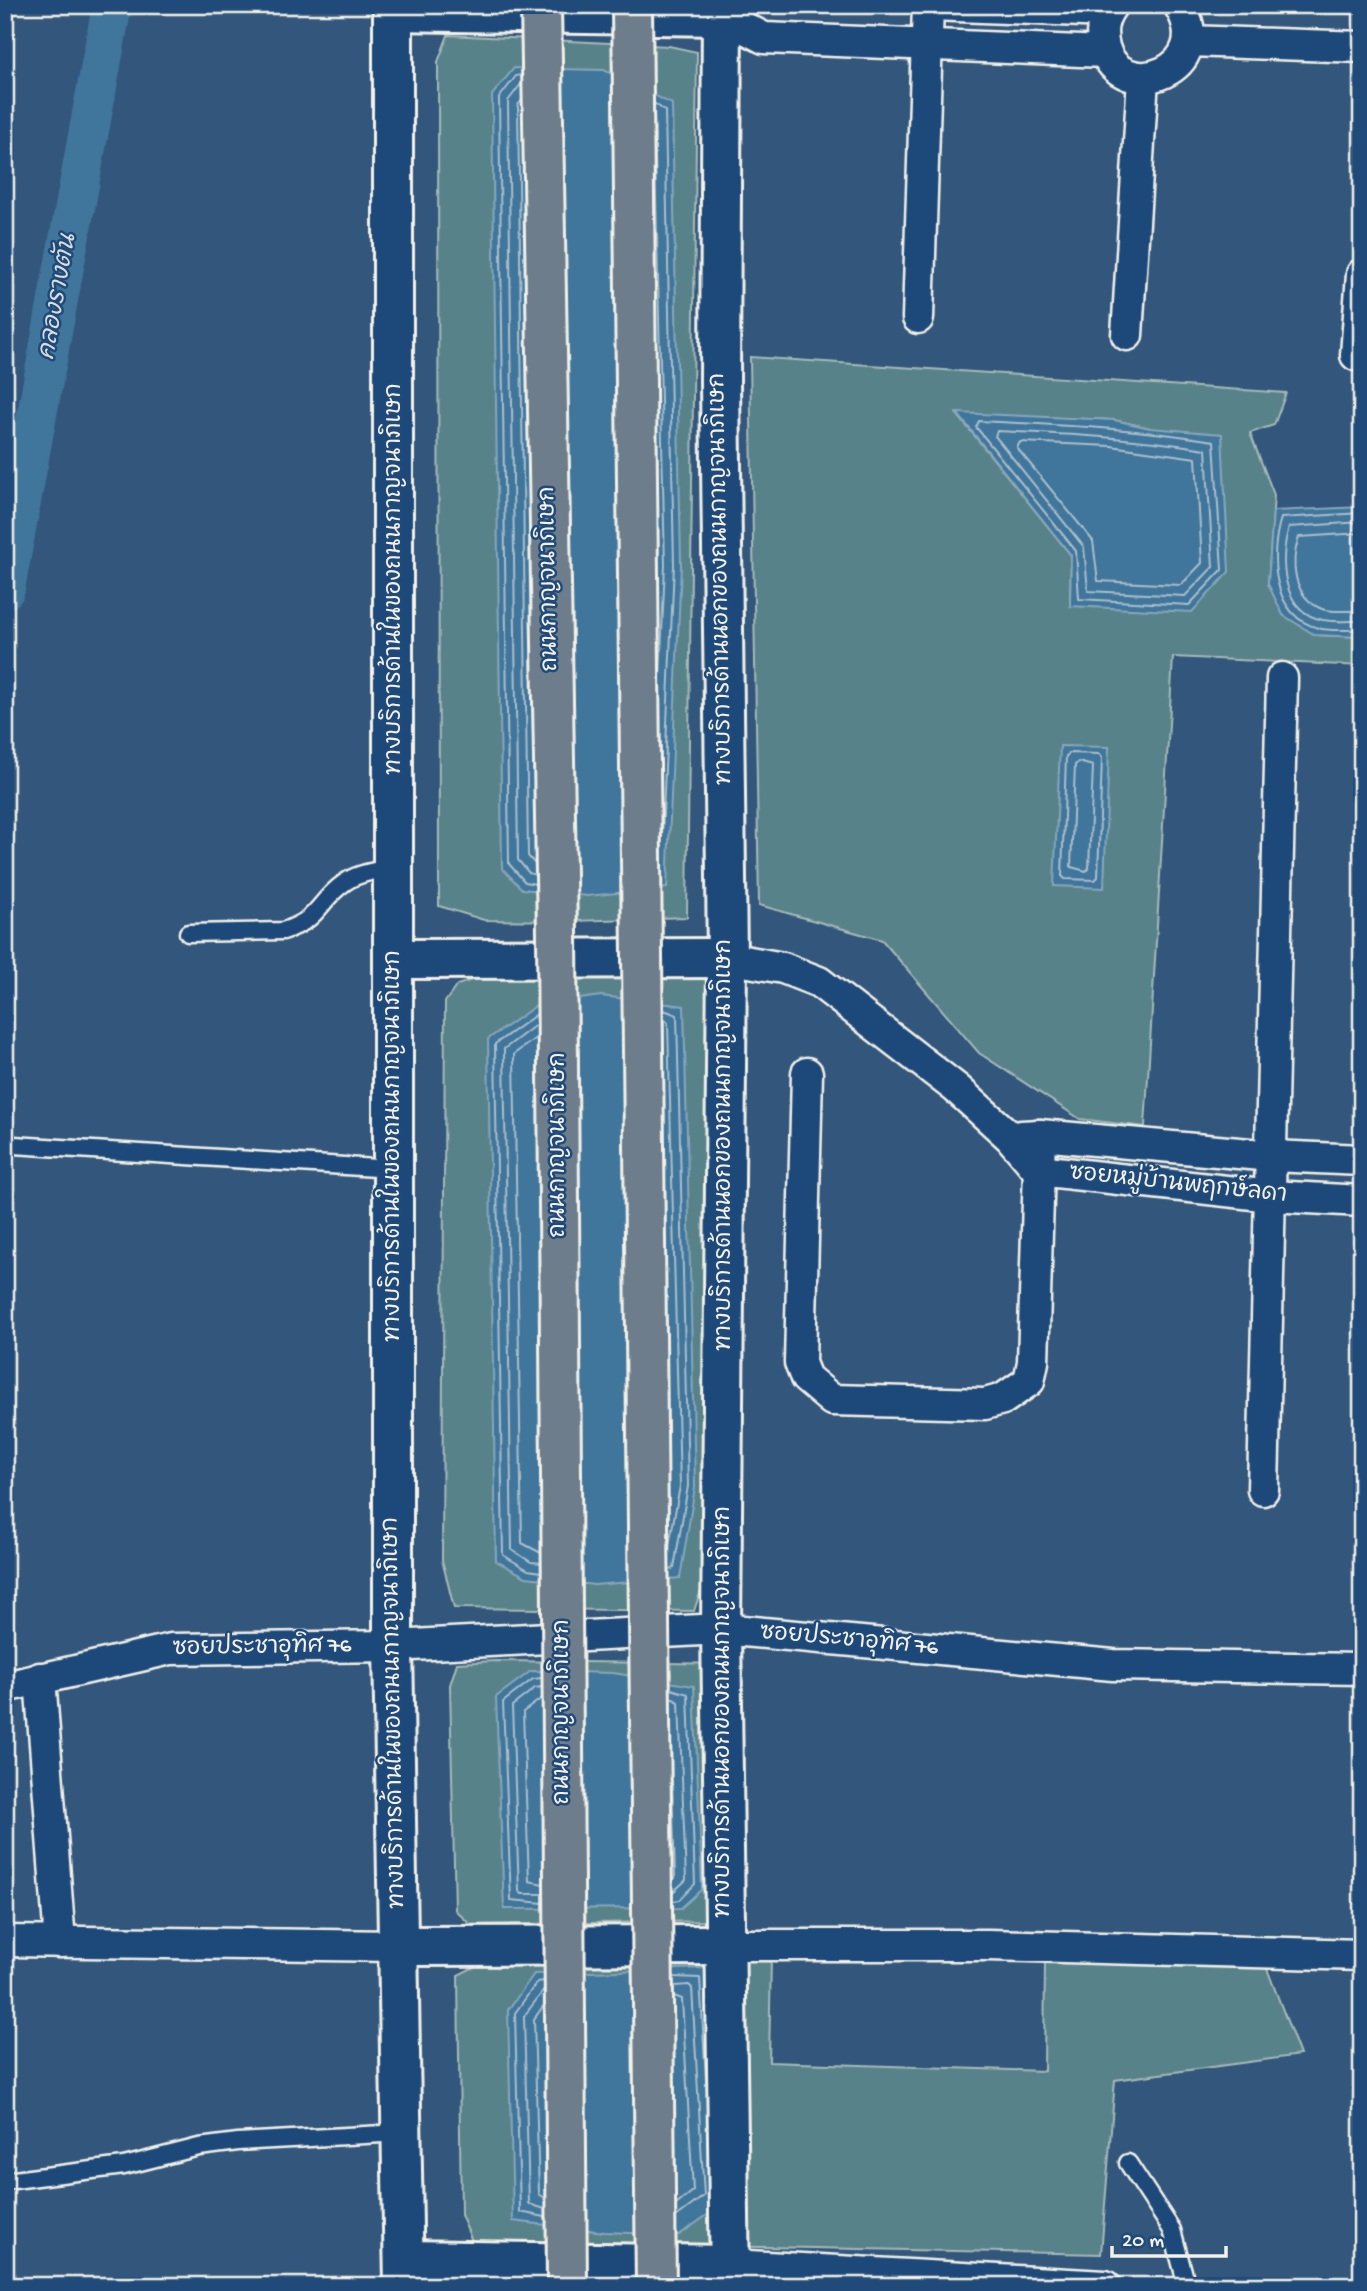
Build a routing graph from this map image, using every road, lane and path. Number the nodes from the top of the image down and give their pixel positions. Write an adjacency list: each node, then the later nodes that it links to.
1 (541, 5): 47 (highway, ถนนกาญจนาภิเษก, bridge)
2 (632, 5): 48 (highway, bridge)
3 (930, 5): 7 (street); 9 (street)
4 (1179, 5): 8 (street)
5 (393, 8): 6 (main road); 18 (main road, ทางบริการด้านในของถนนกาญจนาภิเษก)
6 (732, 9): 9 (street); 20 (main road, ทางบริการด้านนอกของถนนกาญจนาภิเษก)
7 (1109, 9): 11 (street)
8 (1189, 41): 10 (street); 12 (street)
9 (928, 45): 11 (street); 14 (street)
10 (1362, 47)
11 (1105, 51): 12 (street)
12 (1143, 78): 15 (street)
13 (1362, 274): 16 (street)
14 (918, 318)
15 (1127, 335)
16 (1356, 355)
17 (1282, 678): 25 (street)
18 (394, 866): 19 (lane); 21 (main road, ทางบริการด้านในของถนนกาญจนาภิเษก)
19 (188, 933)
20 (727, 958): 21 (main road); 23 (street, ซอยหมู่บ้านพฤกษ์ลดา); 32 (main road, ทางบริการด้านนอกของถนนกาญจนาภิเษก)
21 (394, 960): 27 (main road, ทางบริการด้านในของถนนกาญจนาภิเษก)
22 (807, 1073): 28 (street)
23 (1025, 1136): 25 (street, ซอยหมู่บ้านพฤกษ์ลดา); 28 (street, ซอยหมู่บ้านพฤกษ์ลดา)
24 (14, 1145): 27 (lane)
25 (1272, 1156): 26 (street, ซอยหมู่บ้านพฤกษ์ลดา); 29 (street)
26 (1362, 1160)
27 (394, 1169): 33 (main road, ทางบริการด้านในของถนนกาญจนาภิเษก)
28 (1038, 1170): 29 (street, ซอยหมู่บ้านพฤกษ์ลดา)
29 (1270, 1196): 30 (street, ซอยหมู่บ้านพฤกษ์ลดา); 31 (street)
30 (1362, 1200)
31 (1263, 1490)
32 (721, 1629): 33 (street, ซอยประชาอุทิศ 76); 34 (street, ซอยประชาอุทิศ 76); 39 (main road, ทางบริการด้านนอกของถนนกาญจนาภิเษก)
33 (393, 1646): 35 (street, ซอยประชาอุทิศ 76); 40 (main road, ทางบริการด้านในของถนนกาญจนาภิเษก)
34 (1362, 1669)
35 (40, 1678): 36 (street, ซอยประชาอุทิศ 76); 38 (street)
36 (5, 1687)
37 (5, 1941): 38 (street)
38 (60, 1942): 40 (street)
39 (725, 1945): 40 (main road); 41 (street); 46 (main road, ทางบริการด้านนอกของถนนกาญจนาภิเษก)
40 (398, 1946): 42 (main road, ทางบริการด้านในของถนนกาญจนาภิเษก)
41 (1362, 1955)
42 (401, 2133): 44 (lane); 45 (main road, ทางบริการด้านในของถนนกาญจนาภิเษก)
43 (1128, 2163): 50 (lane)
44 (6, 2181)
45 (404, 2273): 46 (main road)
46 (730, 2275): 49 (street)
47 (567, 2286)
48 (656, 2286)
49 (1105, 2286)
50 (1187, 2286)

